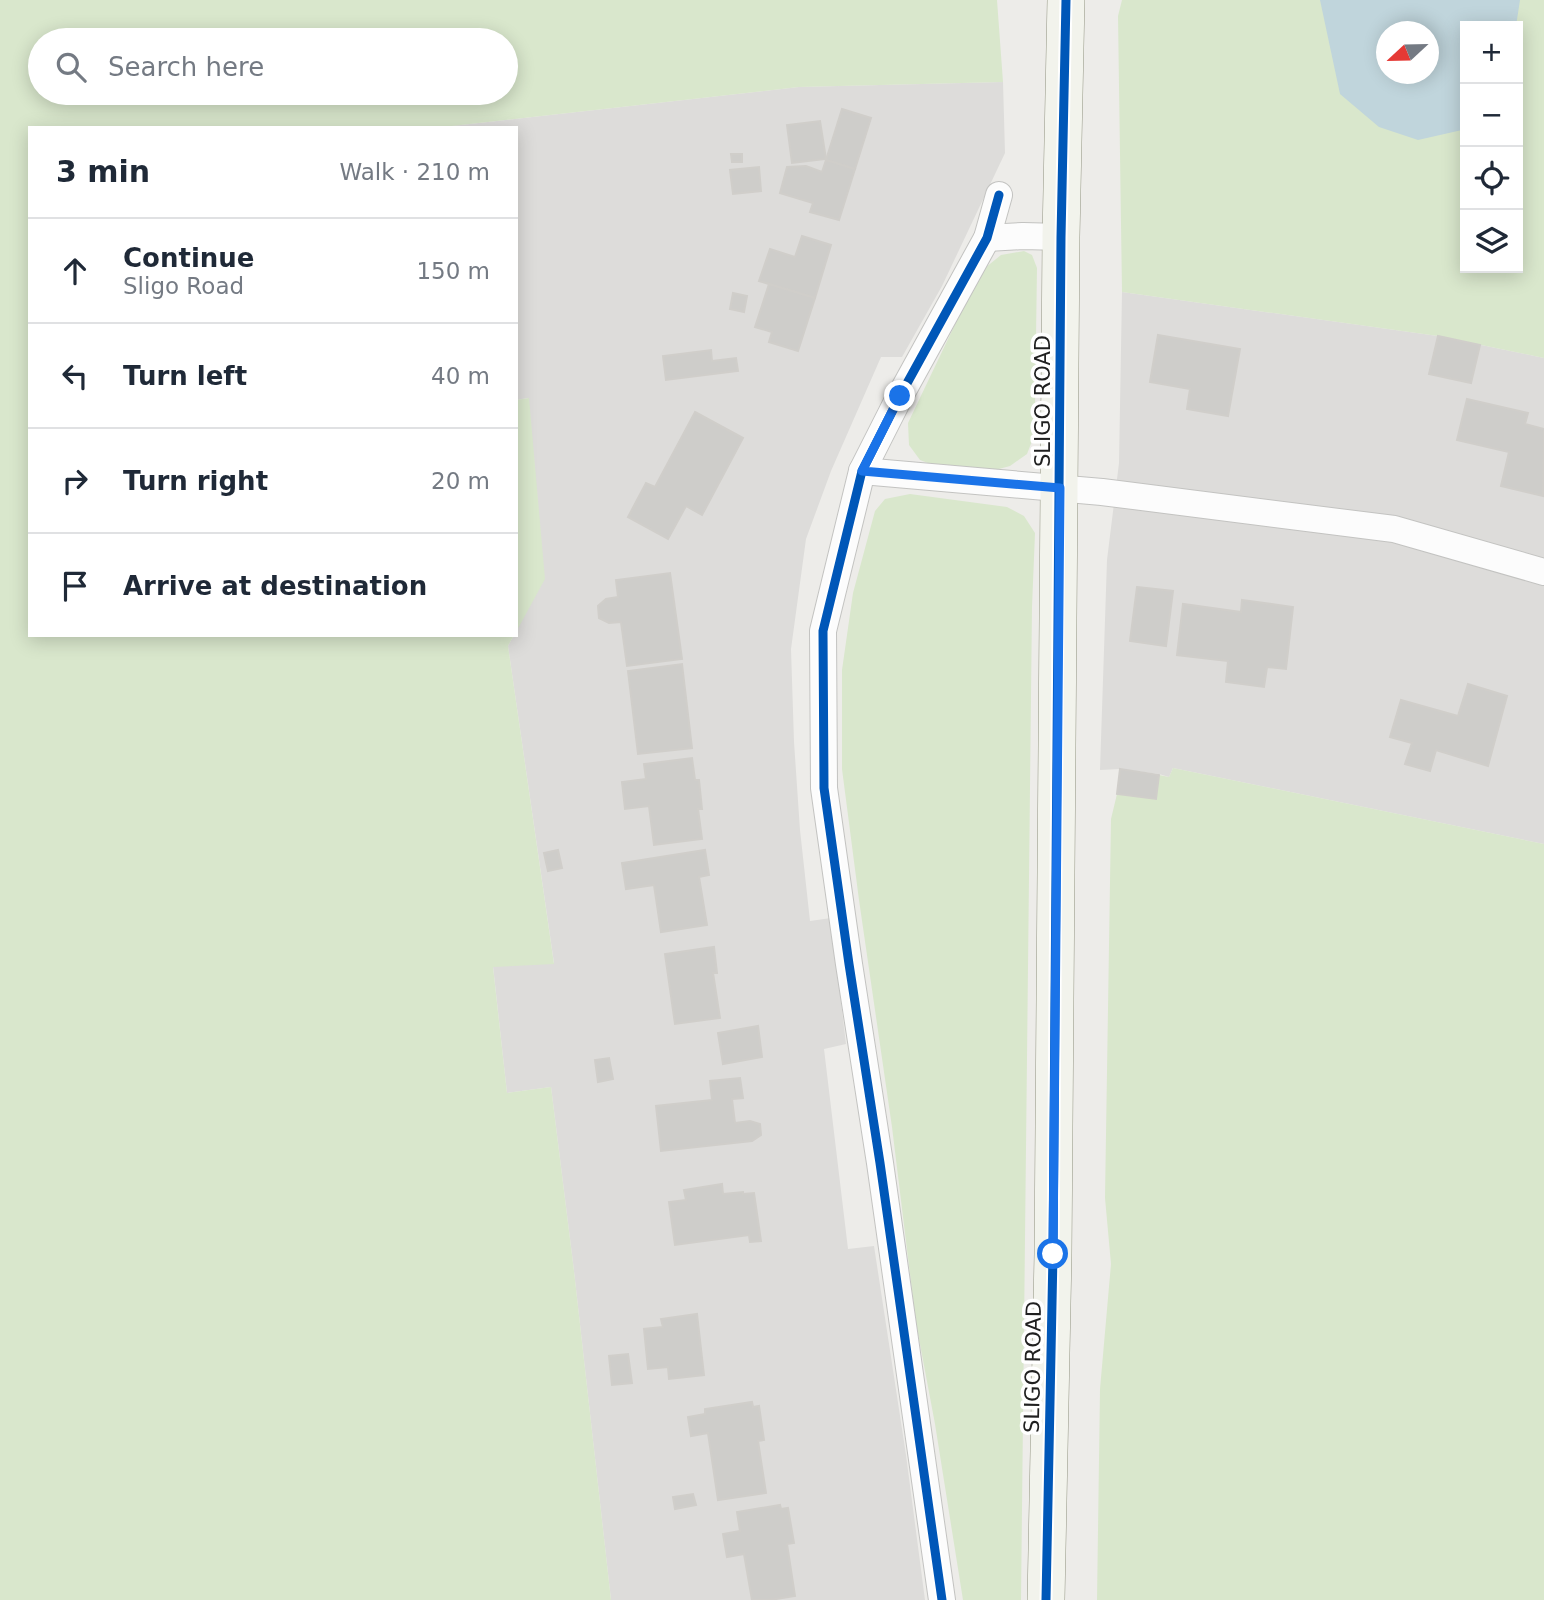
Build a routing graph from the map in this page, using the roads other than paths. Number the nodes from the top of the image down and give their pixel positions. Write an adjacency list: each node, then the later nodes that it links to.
1 (1066, 0): 3 (main road, SLIGO ROAD)
2 (999, 195): 4 (street)
3 (1061, 237): 4 (street); 6 (main road, SLIGO ROAD)
4 (987, 238): 5 (street)
5 (862, 471): 6 (street); 8 (street)
6 (1060, 488): 7 (street); 9 (main road, SLIGO ROAD)
7 (1544, 572)
8 (942, 1600)
9 (1046, 1600)

